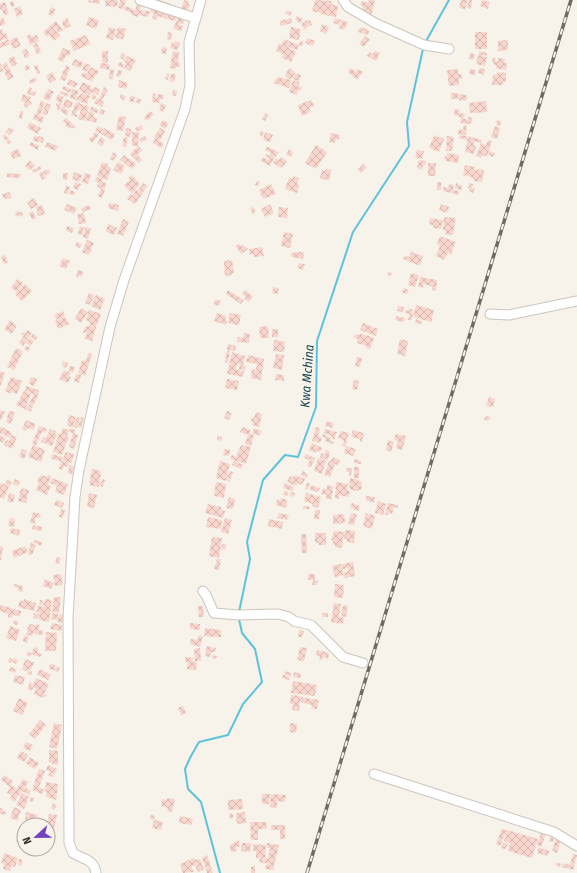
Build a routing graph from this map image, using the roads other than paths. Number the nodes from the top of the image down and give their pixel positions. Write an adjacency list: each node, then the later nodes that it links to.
1 (140, 0): 4 (street)
2 (200, 0): 4 (street)
3 (343, 0): 5 (street)
4 (194, 18): 12 (street)
5 (450, 49)
6 (577, 301): 7 (street)
7 (490, 314)
8 (204, 592): 9 (street)
9 (363, 663)
10 (374, 774): 11 (street)
11 (577, 846)
12 (96, 873)

